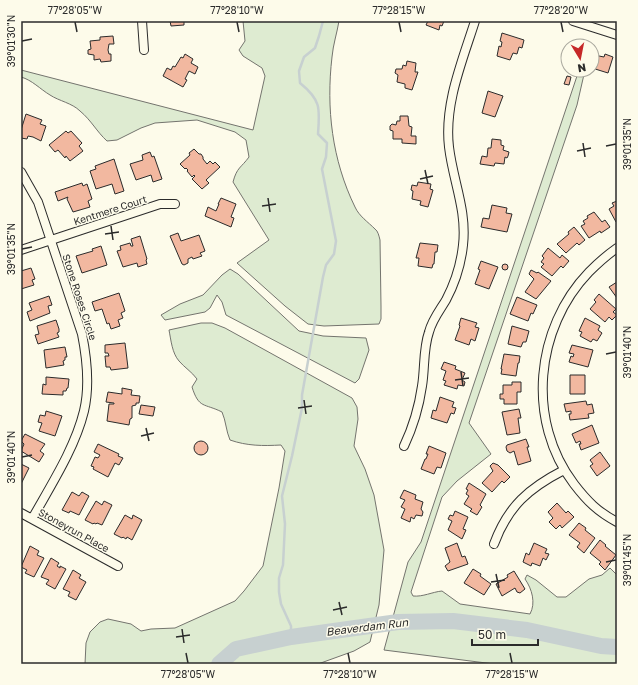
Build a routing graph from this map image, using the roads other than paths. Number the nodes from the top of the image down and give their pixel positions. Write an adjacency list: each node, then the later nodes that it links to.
1 (142, 21): 5 (street)
2 (475, 21): 11 (street)
3 (573, 21): 4 (street)
4 (617, 35)
5 (144, 50)
6 (21, 172): 8 (street, Stone Roses Circle)
7 (175, 204): 8 (street, Kentmere Court)
8 (51, 240): 10 (street, Kentmere Court); 14 (street, Stone Roses Circle)
9 (617, 248): 12 (street)
10 (21, 250)
11 (404, 446)
12 (564, 470): 15 (street); 16 (street)
13 (21, 513): 14 (street, Stoneyrun Place)
14 (32, 519): 17 (street, Stoneyrun Place)
15 (617, 522)
16 (494, 544)
17 (118, 566)

